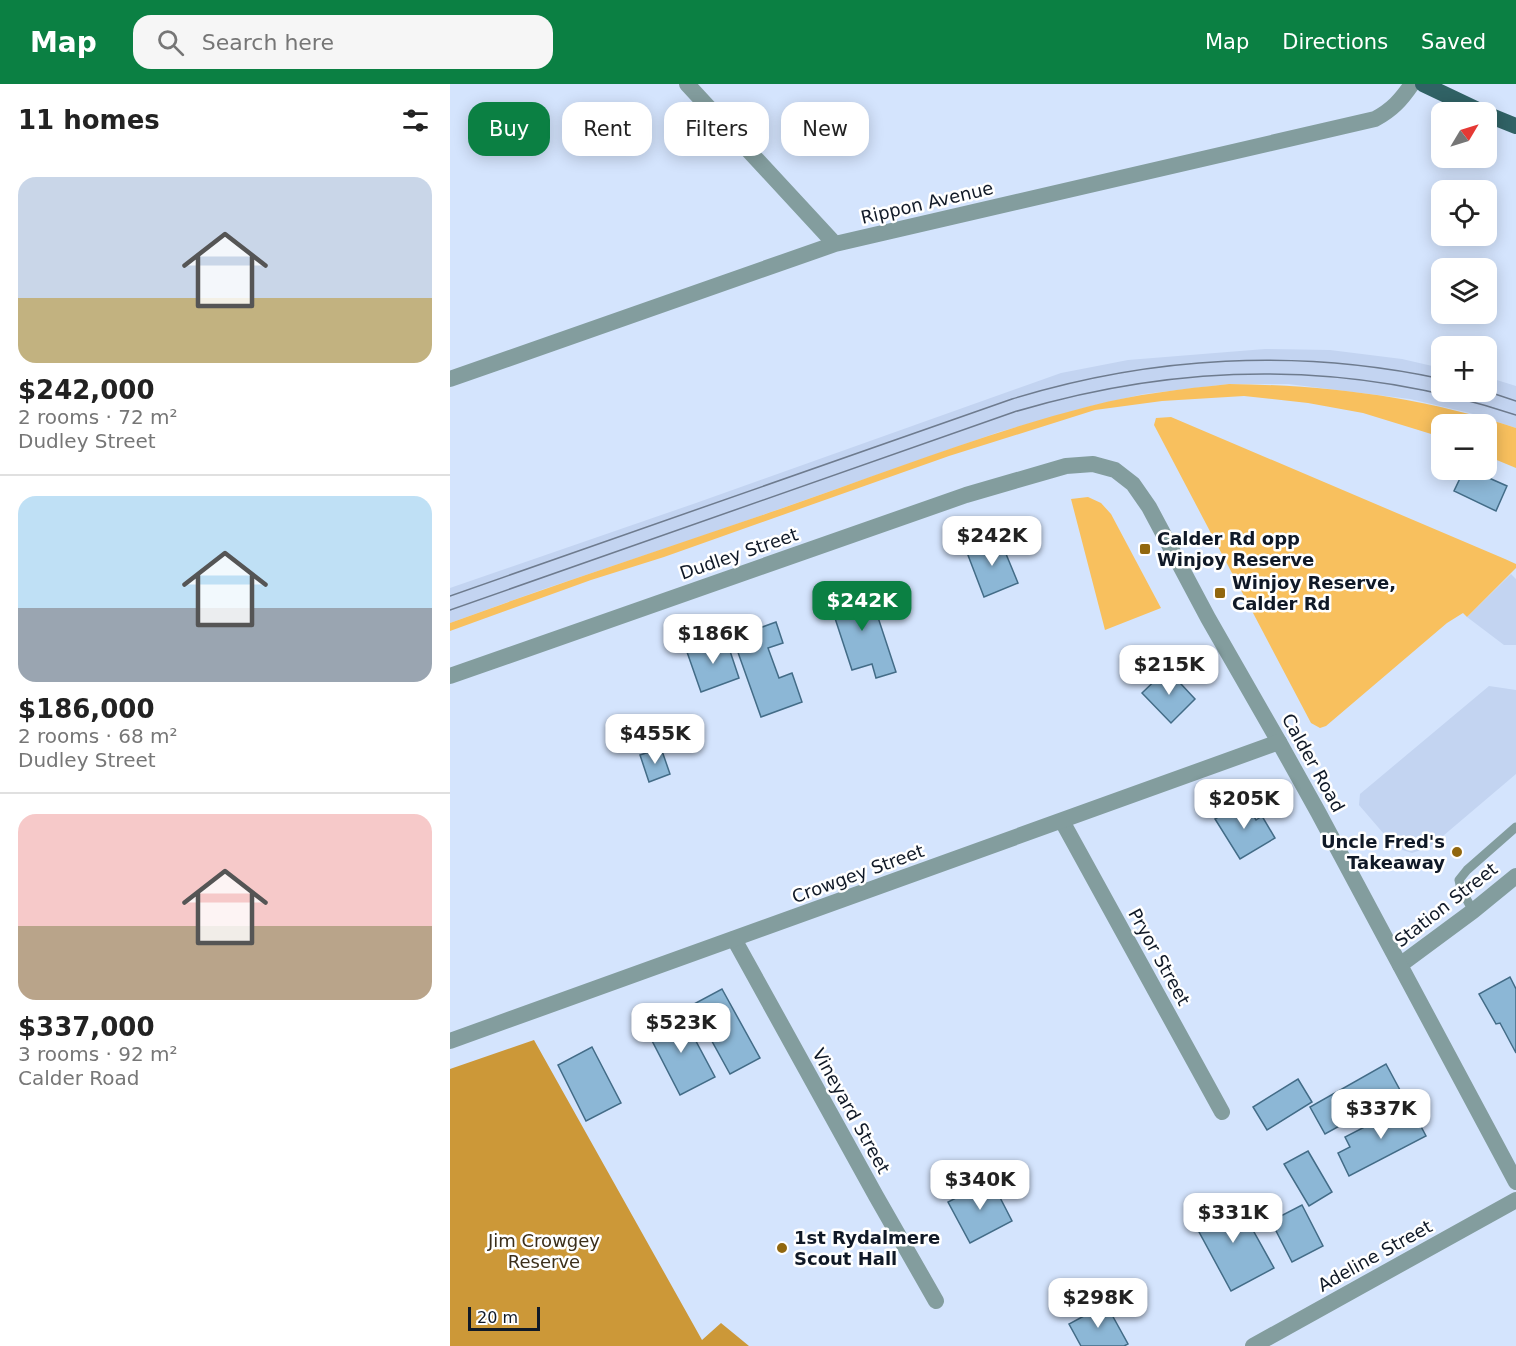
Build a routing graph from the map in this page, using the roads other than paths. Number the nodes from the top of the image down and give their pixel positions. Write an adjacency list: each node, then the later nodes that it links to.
1 (687, 84): 7 (street)
2 (1412, 84): 7 (street, Rippon Avenue)
3 (1423, 84): 4 (main road)
4 (1461, 102)
5 (1497, 118): 6 (main road)
6 (1516, 126)
7 (835, 244): 8 (street, Rippon Avenue)
8 (450, 379)
9 (1042, 472): 10 (street, Dudley Street); 11 (street, Calder Road)
10 (450, 676)
11 (1279, 742): 12 (street, Crowgey Street); 17 (street, Calder Road)
12 (1062, 821): 16 (street, Crowgey Street); 19 (street, Pryor Street)
13 (1516, 827): 15 (lane)
14 (1516, 876): 15 (street, Station Street)
15 (1473, 911): 17 (street, Station Street)
16 (734, 939): 18 (street, Crowgey Street); 22 (street, Vineyard Street)
17 (1400, 965): 20 (street, Calder Road)
18 (450, 1041)
19 (1222, 1112)
20 (1516, 1182)
21 (1516, 1200): 23 (street, Adeline Street)
22 (936, 1301)
23 (1253, 1346)

